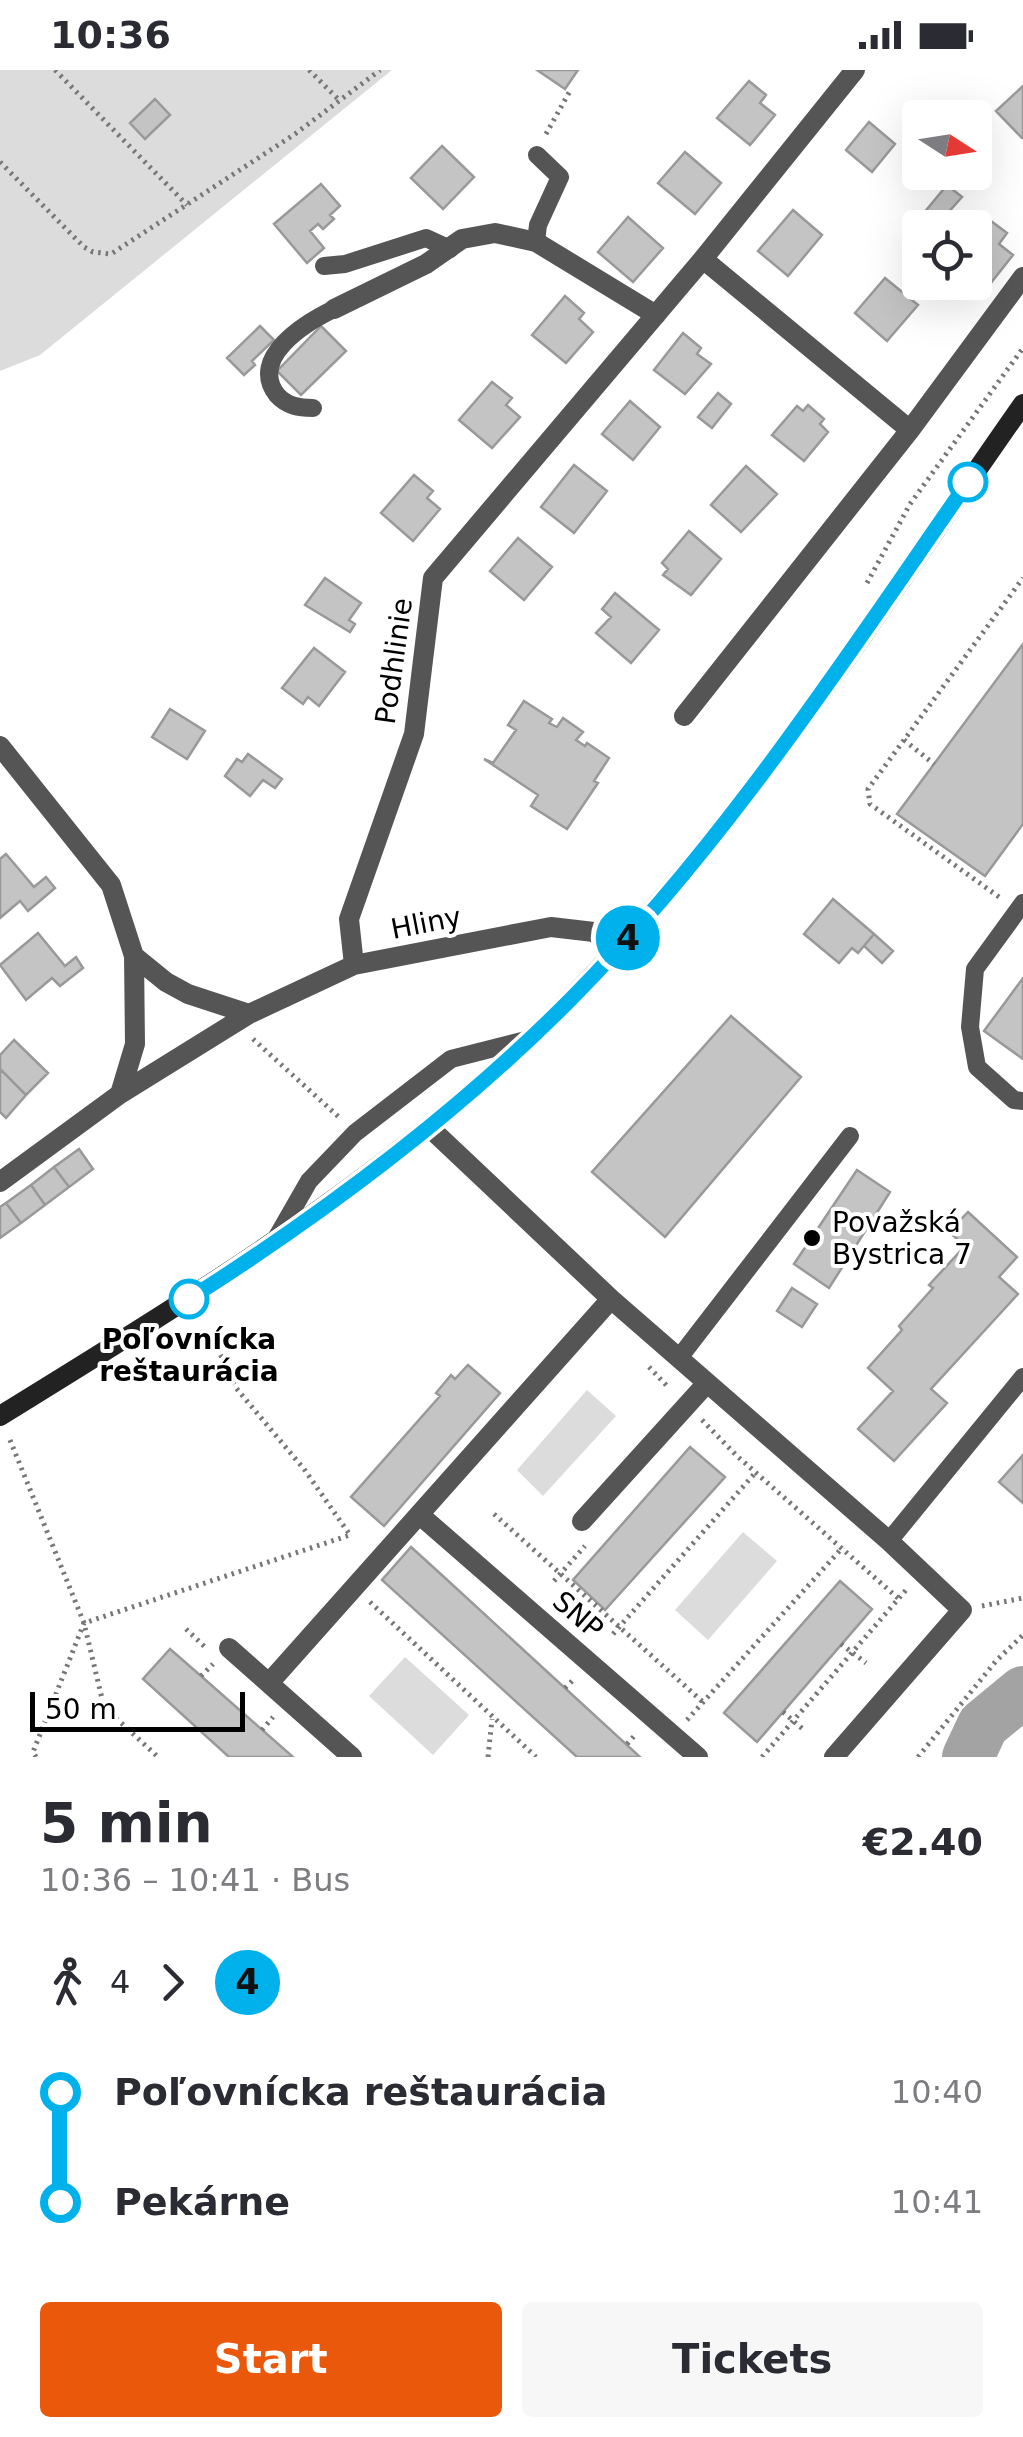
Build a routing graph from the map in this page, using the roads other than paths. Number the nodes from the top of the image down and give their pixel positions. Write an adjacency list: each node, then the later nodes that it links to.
1 (855, 70): 5 (street, Podhlinie)
2 (537, 155): 3 (lane)
3 (536, 242): 4 (street); 9 (street)
4 (450, 249): 6 (lane); 8 (street)
5 (703, 259): 9 (street, Podhlinie); 12 (street)
6 (324, 266)
7 (1023, 277): 12 (street)
8 (334, 309): 11 (lane)
9 (656, 315): 18 (street, Podhlinie)
10 (1023, 404): 16 (main road)
11 (313, 408)
12 (910, 430): 13 (street)
13 (684, 716)
14 (0, 746): 17 (street)
15 (1020, 907): 22 (lane)
16 (616, 951): 18 (street, Hliny); 20 (main road)
17 (134, 956): 19 (street); 21 (street)
18 (354, 965): 19 (street, Hliny)
19 (242, 1017): 21 (street, Hliny)
20 (530, 1038): 23 (main road); 26 (lane)
21 (120, 1094): 25 (street, Hliny)
22 (1023, 1101)
23 (430, 1128): 26 (main road); 27 (street)
24 (850, 1136): 28 (lane)
25 (0, 1182)
26 (272, 1245): 31 (main road)
27 (612, 1298): 28 (street); 32 (street)
28 (679, 1358): 30 (street)
29 (1023, 1376): 34 (lane)
30 (707, 1382): 33 (street); 34 (street)
31 (0, 1416)
32 (421, 1516): 36 (street); 38 (street, SNP)
33 (582, 1521)
34 (889, 1541): 39 (street)
35 (229, 1648): 36 (street)
36 (269, 1683): 37 (street)
37 (352, 1757)
38 (698, 1757)
39 (834, 1757)

